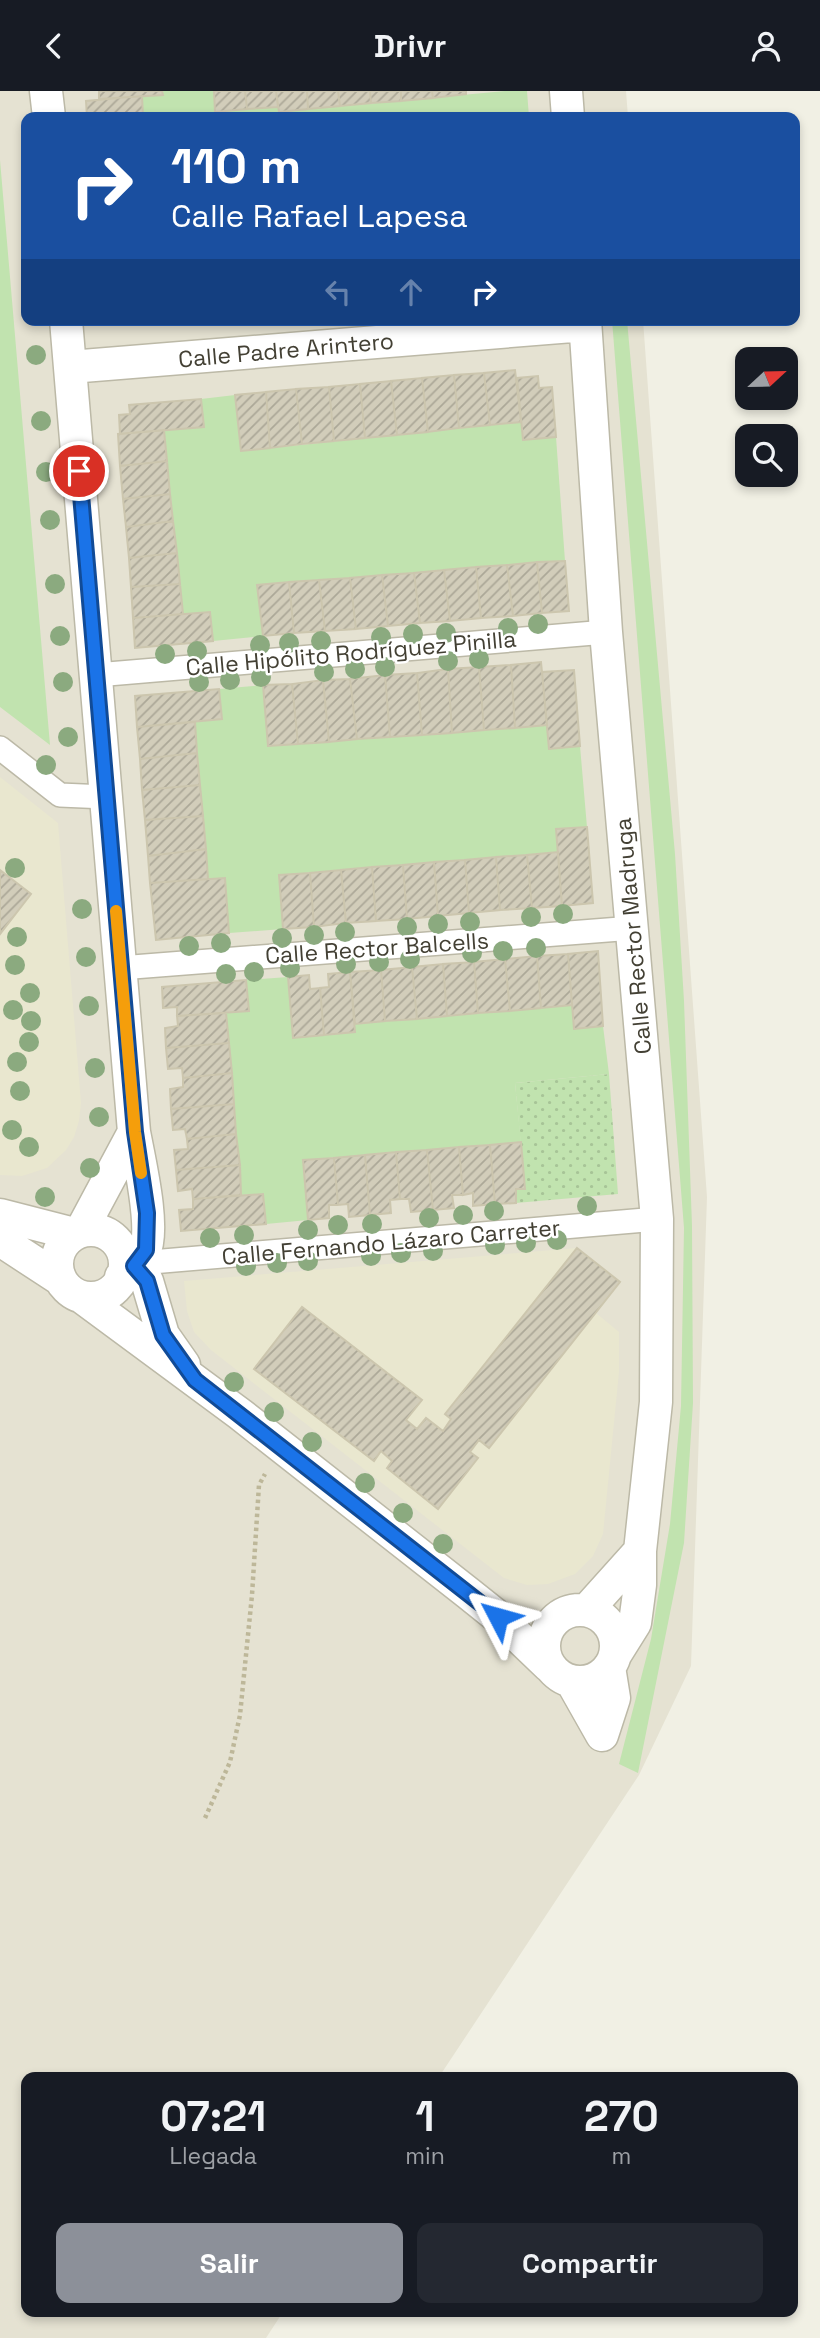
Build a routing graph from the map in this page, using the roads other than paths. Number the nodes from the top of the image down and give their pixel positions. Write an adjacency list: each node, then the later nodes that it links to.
1 (46, 91): 3 (street)
2 (566, 91): 4 (street)
3 (48, 112)
4 (568, 112)
5 (67, 326): 8 (street)
6 (550, 326): 8 (street, Calle Padre Arintero)
7 (585, 326): 9 (street, Calle Rector Madruga)
8 (70, 367): 10 (street)
9 (606, 632): 10 (street, Calle Hipólito Rodríguez Pinilla); 13 (street, Calle Rector Madruga)
10 (96, 674): 12 (street)
11 (0, 748): 12 (street)
12 (106, 797): 14 (street)
13 (633, 928): 14 (street, Calle Rector Balcells); 17 (street, Calle Rector Madruga)
14 (120, 968): 15 (street)
15 (135, 1132): 18 (street); 20 (street)
16 (0, 1215): 18 (street)
17 (657, 1219): 20 (street, Calle Fernando Lázaro Carreter); 23 (street, Calle Rector Madruga)
18 (78, 1232): 20 (street); 21 (street)
19 (0, 1240): 21 (street)
20 (129, 1265): 21 (street); 22 (street)
21 (72, 1289): 22 (street)
22 (195, 1380): 25 (street)
23 (640, 1551): 24 (street); 27 (street, Calle Rector Madruga)
24 (587, 1610): 26 (street); 27 (street)
25 (498, 1617): 26 (street); 28 (street)
26 (548, 1628): 28 (street)
27 (612, 1661): 28 (street); 28 (street)
28 (560, 1674)

